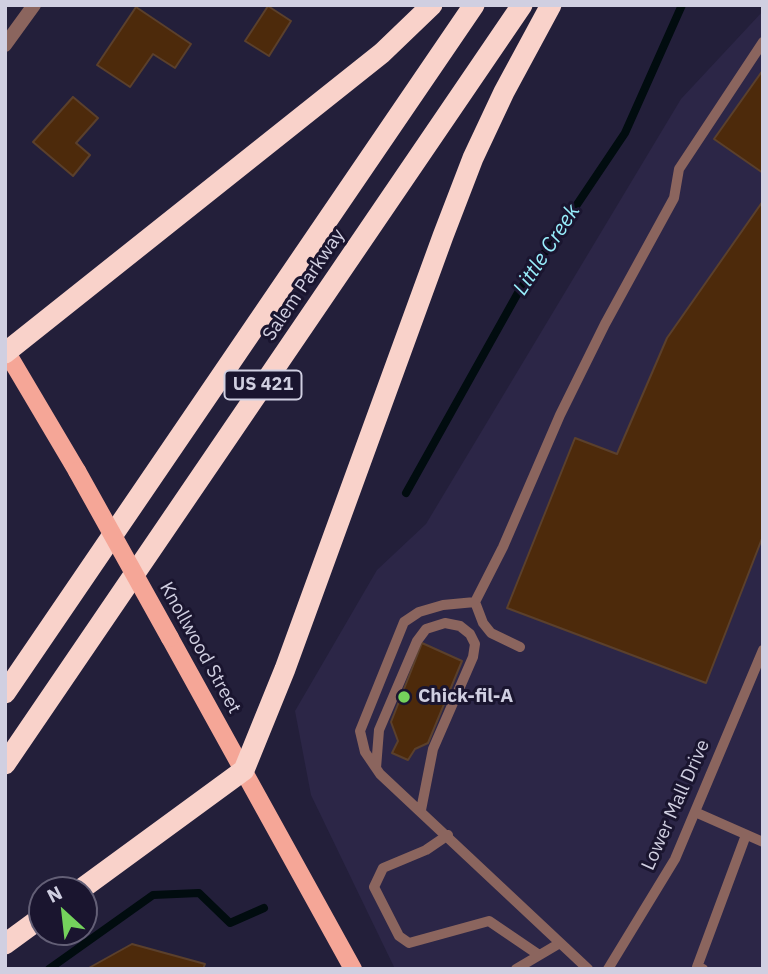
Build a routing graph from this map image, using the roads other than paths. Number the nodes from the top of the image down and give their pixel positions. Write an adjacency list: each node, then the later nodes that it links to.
1 (34, 5): 7 (street)
2 (432, 5): 8 (highway)
3 (474, 5): 12 (highway, Salem Parkway / US 421)
4 (522, 5): 13 (highway, Salem Parkway / US 421)
5 (551, 5): 15 (highway)
6 (763, 42): 9 (lane)
7 (5, 45)
8 (6, 352): 15 (main road, Knollwood Street, bridge)
9 (475, 602): 10 (lane); 14 (lane)
10 (520, 647)
11 (763, 650): 17 (lane, Lower Mall Drive)
12 (5, 693)
13 (5, 764)
14 (376, 768): 16 (lane); 16 (lane)
15 (244, 770): 21 (highway); 26 (main road, Knollwood Street)
16 (421, 810): 18 (lane)
17 (695, 812): 19 (lane); 29 (lane, Lower Mall Drive)
18 (448, 835): 23 (lane); 25 (lane)
19 (746, 835): 20 (lane); 30 (lane)
20 (763, 842)
21 (98, 877)
22 (28, 927): 24 (highway)
23 (560, 943): 25 (lane); 28 (lane)
24 (5, 944)
25 (539, 955): 27 (lane)
26 (353, 969)
27 (516, 969)
28 (587, 969)
29 (608, 969)
30 (703, 969)

